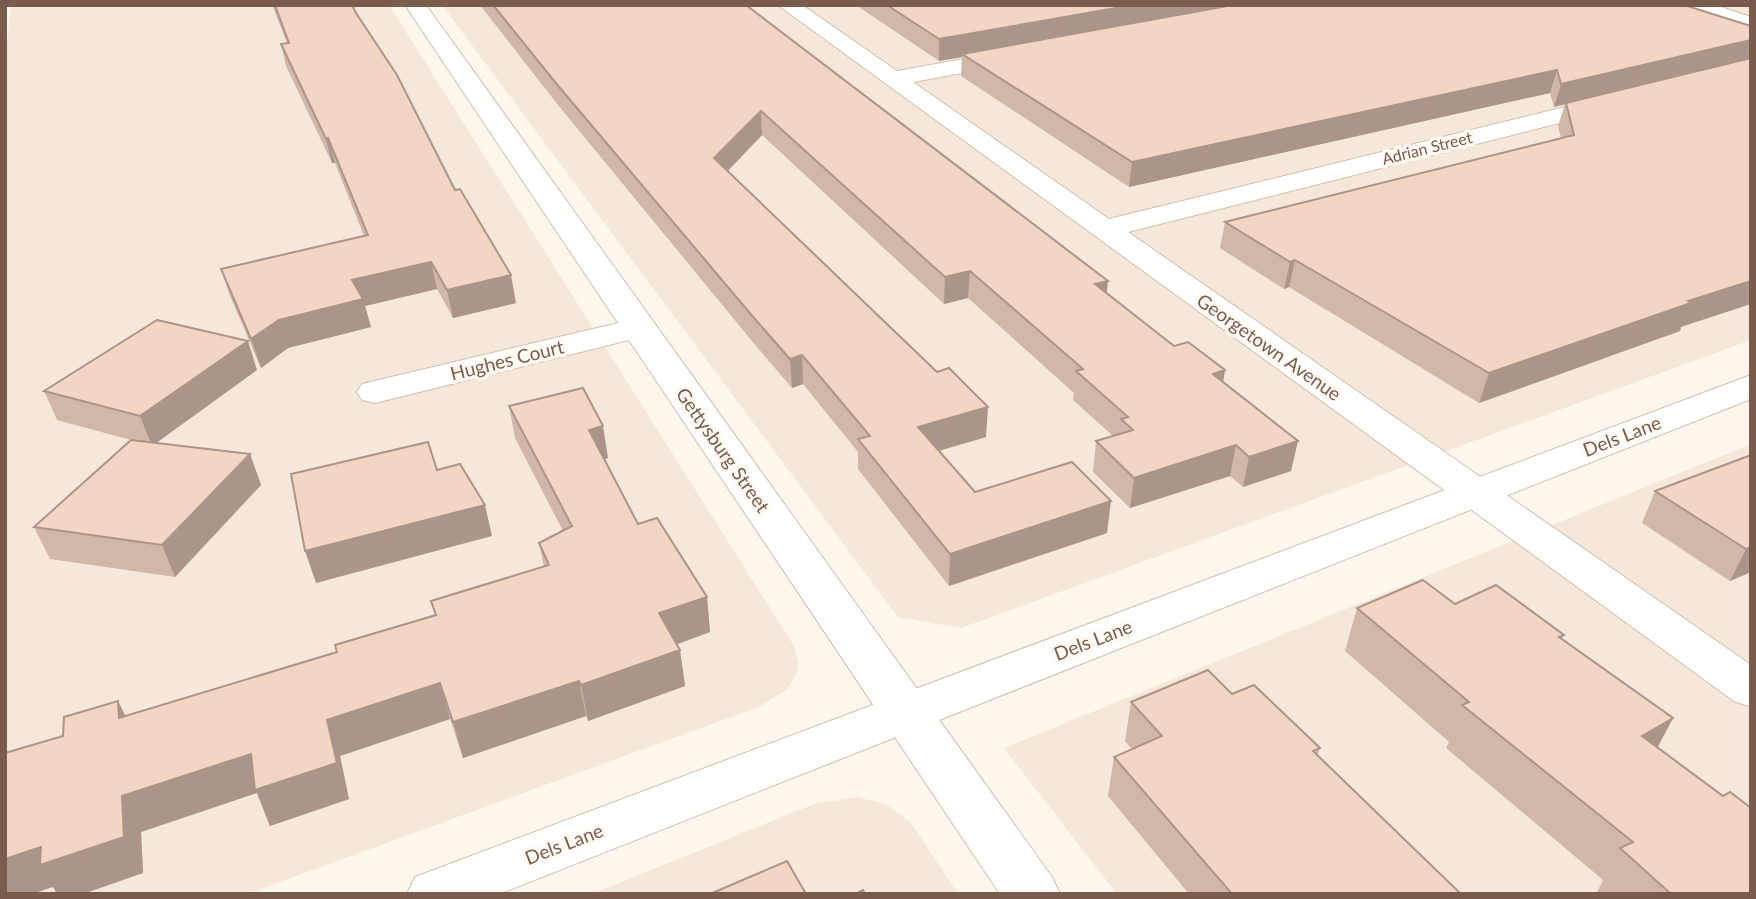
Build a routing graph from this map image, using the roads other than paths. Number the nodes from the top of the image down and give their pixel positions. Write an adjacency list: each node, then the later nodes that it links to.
1 (415, 5): 9 (street, Gettysburg Street)
2 (788, 5): 6 (street, Georgetown Avenue)
3 (1693, 5): 4 (street)
4 (1751, 24)
5 (1040, 52): 6 (street)
6 (892, 79): 8 (street, Georgetown Avenue)
7 (1643, 95): 8 (street, Adrian Street)
8 (1103, 229): 12 (street, Georgetown Avenue)
9 (638, 328): 11 (street, Hughes Court); 14 (street, Gettysburg Street)
10 (1751, 386): 12 (street, Dels Lane)
11 (375, 392)
12 (1474, 493): 13 (street, Georgetown Avenue); 14 (street, Dels Lane)
13 (1751, 689)
14 (904, 713): 15 (street, Dels Lane); 16 (street, Gettysburg Street)
15 (435, 894)
16 (1032, 894)

